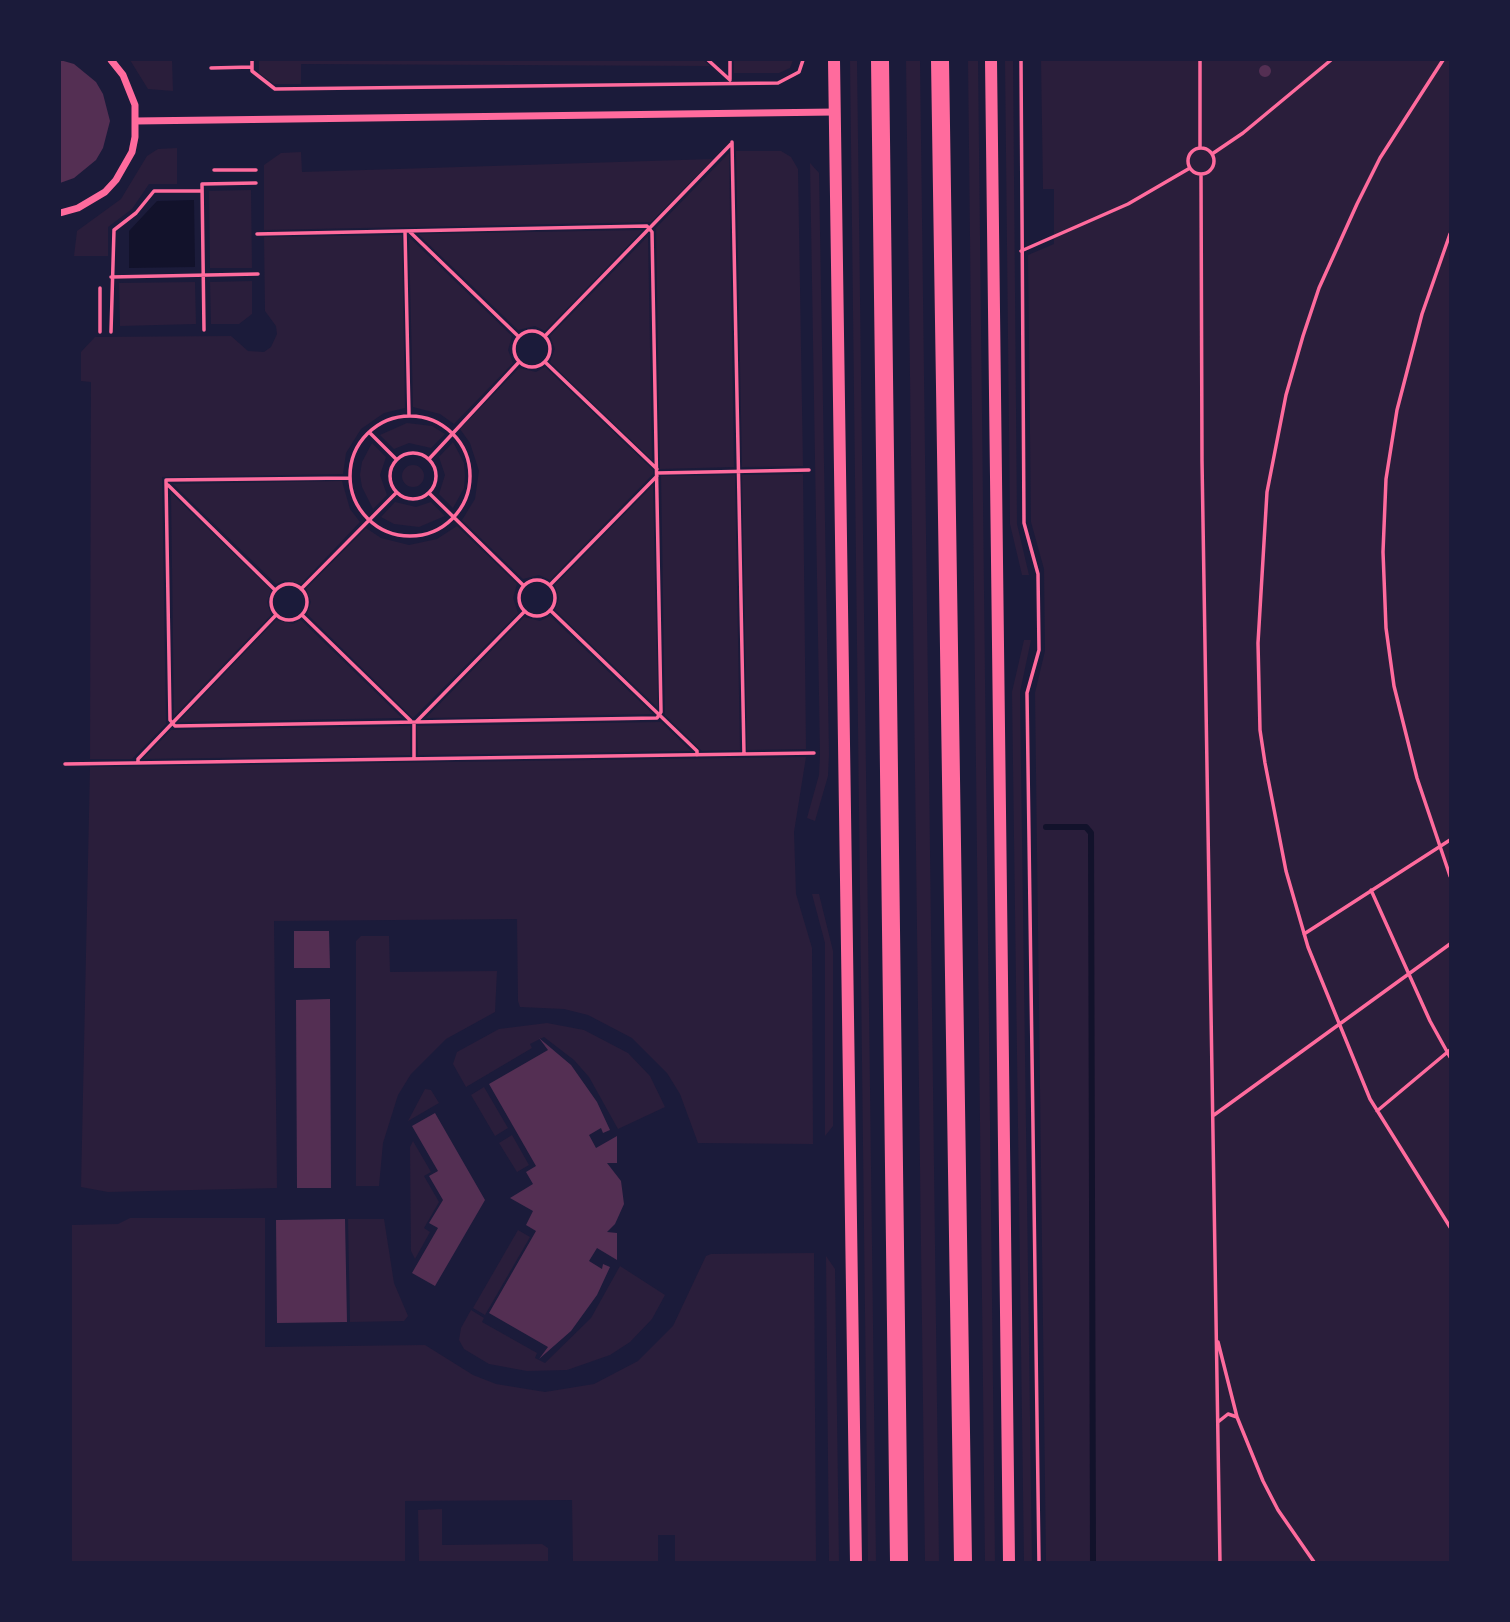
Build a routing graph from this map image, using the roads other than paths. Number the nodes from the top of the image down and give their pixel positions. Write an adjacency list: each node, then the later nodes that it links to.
1 (111, 60): 7 (street)
2 (834, 60): 6 (street)
3 (880, 60): 10 (main road)
4 (940, 60): 11 (main road)
5 (991, 60): 12 (street)
6 (834, 112): 7 (street); 9 (street)
7 (136, 121): 8 (street)
8 (60, 213)
9 (856, 1563)
10 (899, 1563)
11 (963, 1563)
12 (1009, 1563)

